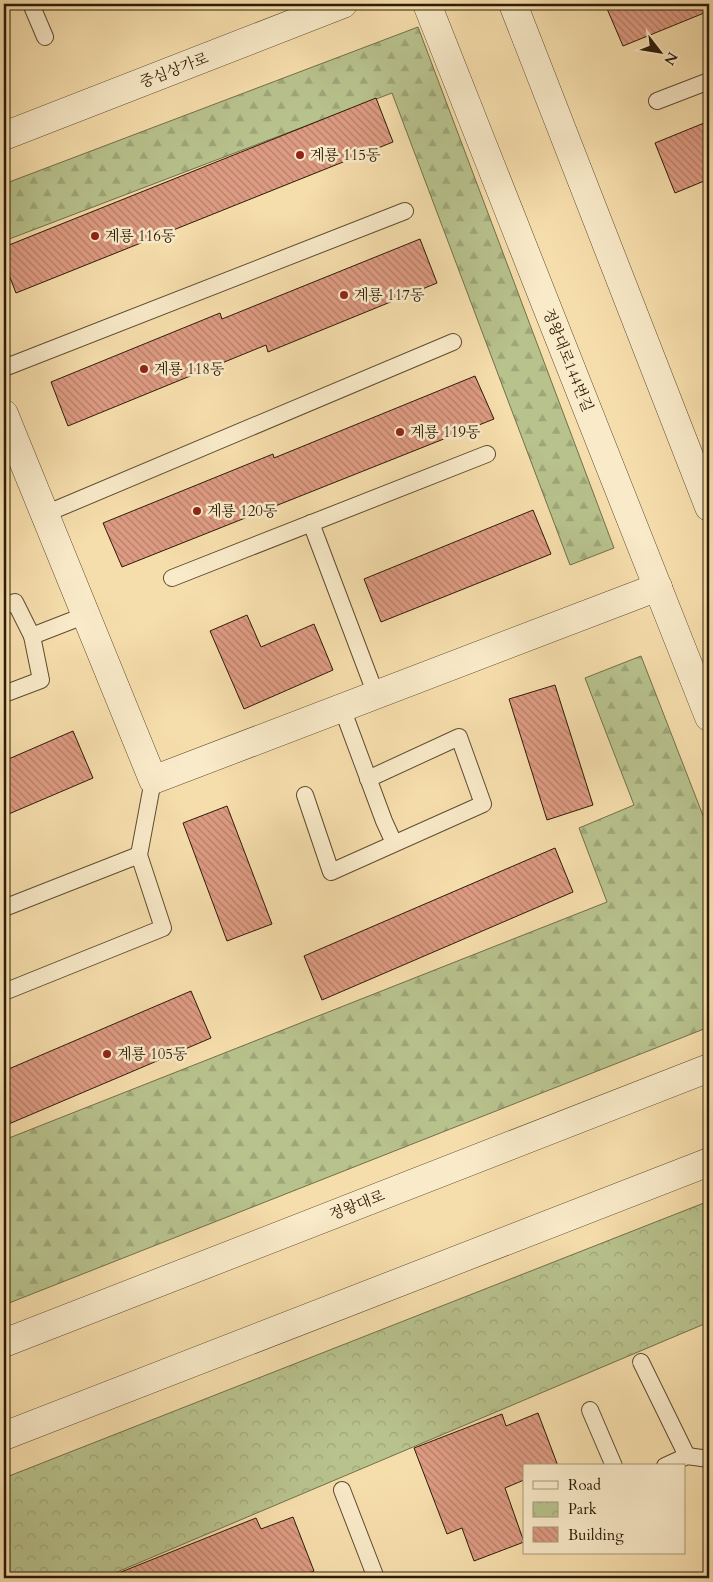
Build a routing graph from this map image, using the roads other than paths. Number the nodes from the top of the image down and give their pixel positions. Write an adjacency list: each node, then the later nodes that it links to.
1 (31, 4): 5 (lane)
2 (344, 4): 8 (street, 중심상가로)
3 (427, 4): 18 (street, 정왕대로144번길)
4 (513, 4): 14 (street)
5 (45, 37)
6 (709, 81): 7 (lane)
7 (658, 101)
8 (4, 136)
9 (405, 211): 11 (lane)
10 (454, 342): 15 (lane)
11 (4, 368)
12 (4, 414): 15 (street)
13 (487, 454): 16 (lane)
14 (709, 507)
15 (45, 514): 20 (street)
16 (311, 523): 17 (lane); 23 (lane)
17 (172, 578)
18 (658, 587): 23 (street); 25 (street, 정왕대로144번길)
19 (4, 606): 21 (lane)
20 (86, 615): 21 (lane); 27 (street)
21 (32, 636): 22 (lane)
22 (4, 694)
23 (376, 695): 24 (street)
24 (342, 708): 26 (lane); 27 (street)
25 (709, 717)
26 (368, 779): 29 (lane); 29 (lane)
27 (153, 780): 30 (lane)
28 (305, 795): 29 (lane)
29 (394, 843)
30 (139, 855): 31 (lane); 32 (lane)
31 (4, 908)
32 (4, 992)
33 (709, 1068): 35 (street, 정왕대로)
34 (709, 1162): 38 (street)
35 (4, 1343)
36 (642, 1362): 39 (lane)
37 (590, 1410): 41 (lane)
38 (4, 1436)
39 (687, 1456): 40 (lane); 42 (lane)
40 (709, 1460)
41 (613, 1464)
42 (669, 1464)
43 (342, 1490): 44 (lane)
44 (376, 1578)

